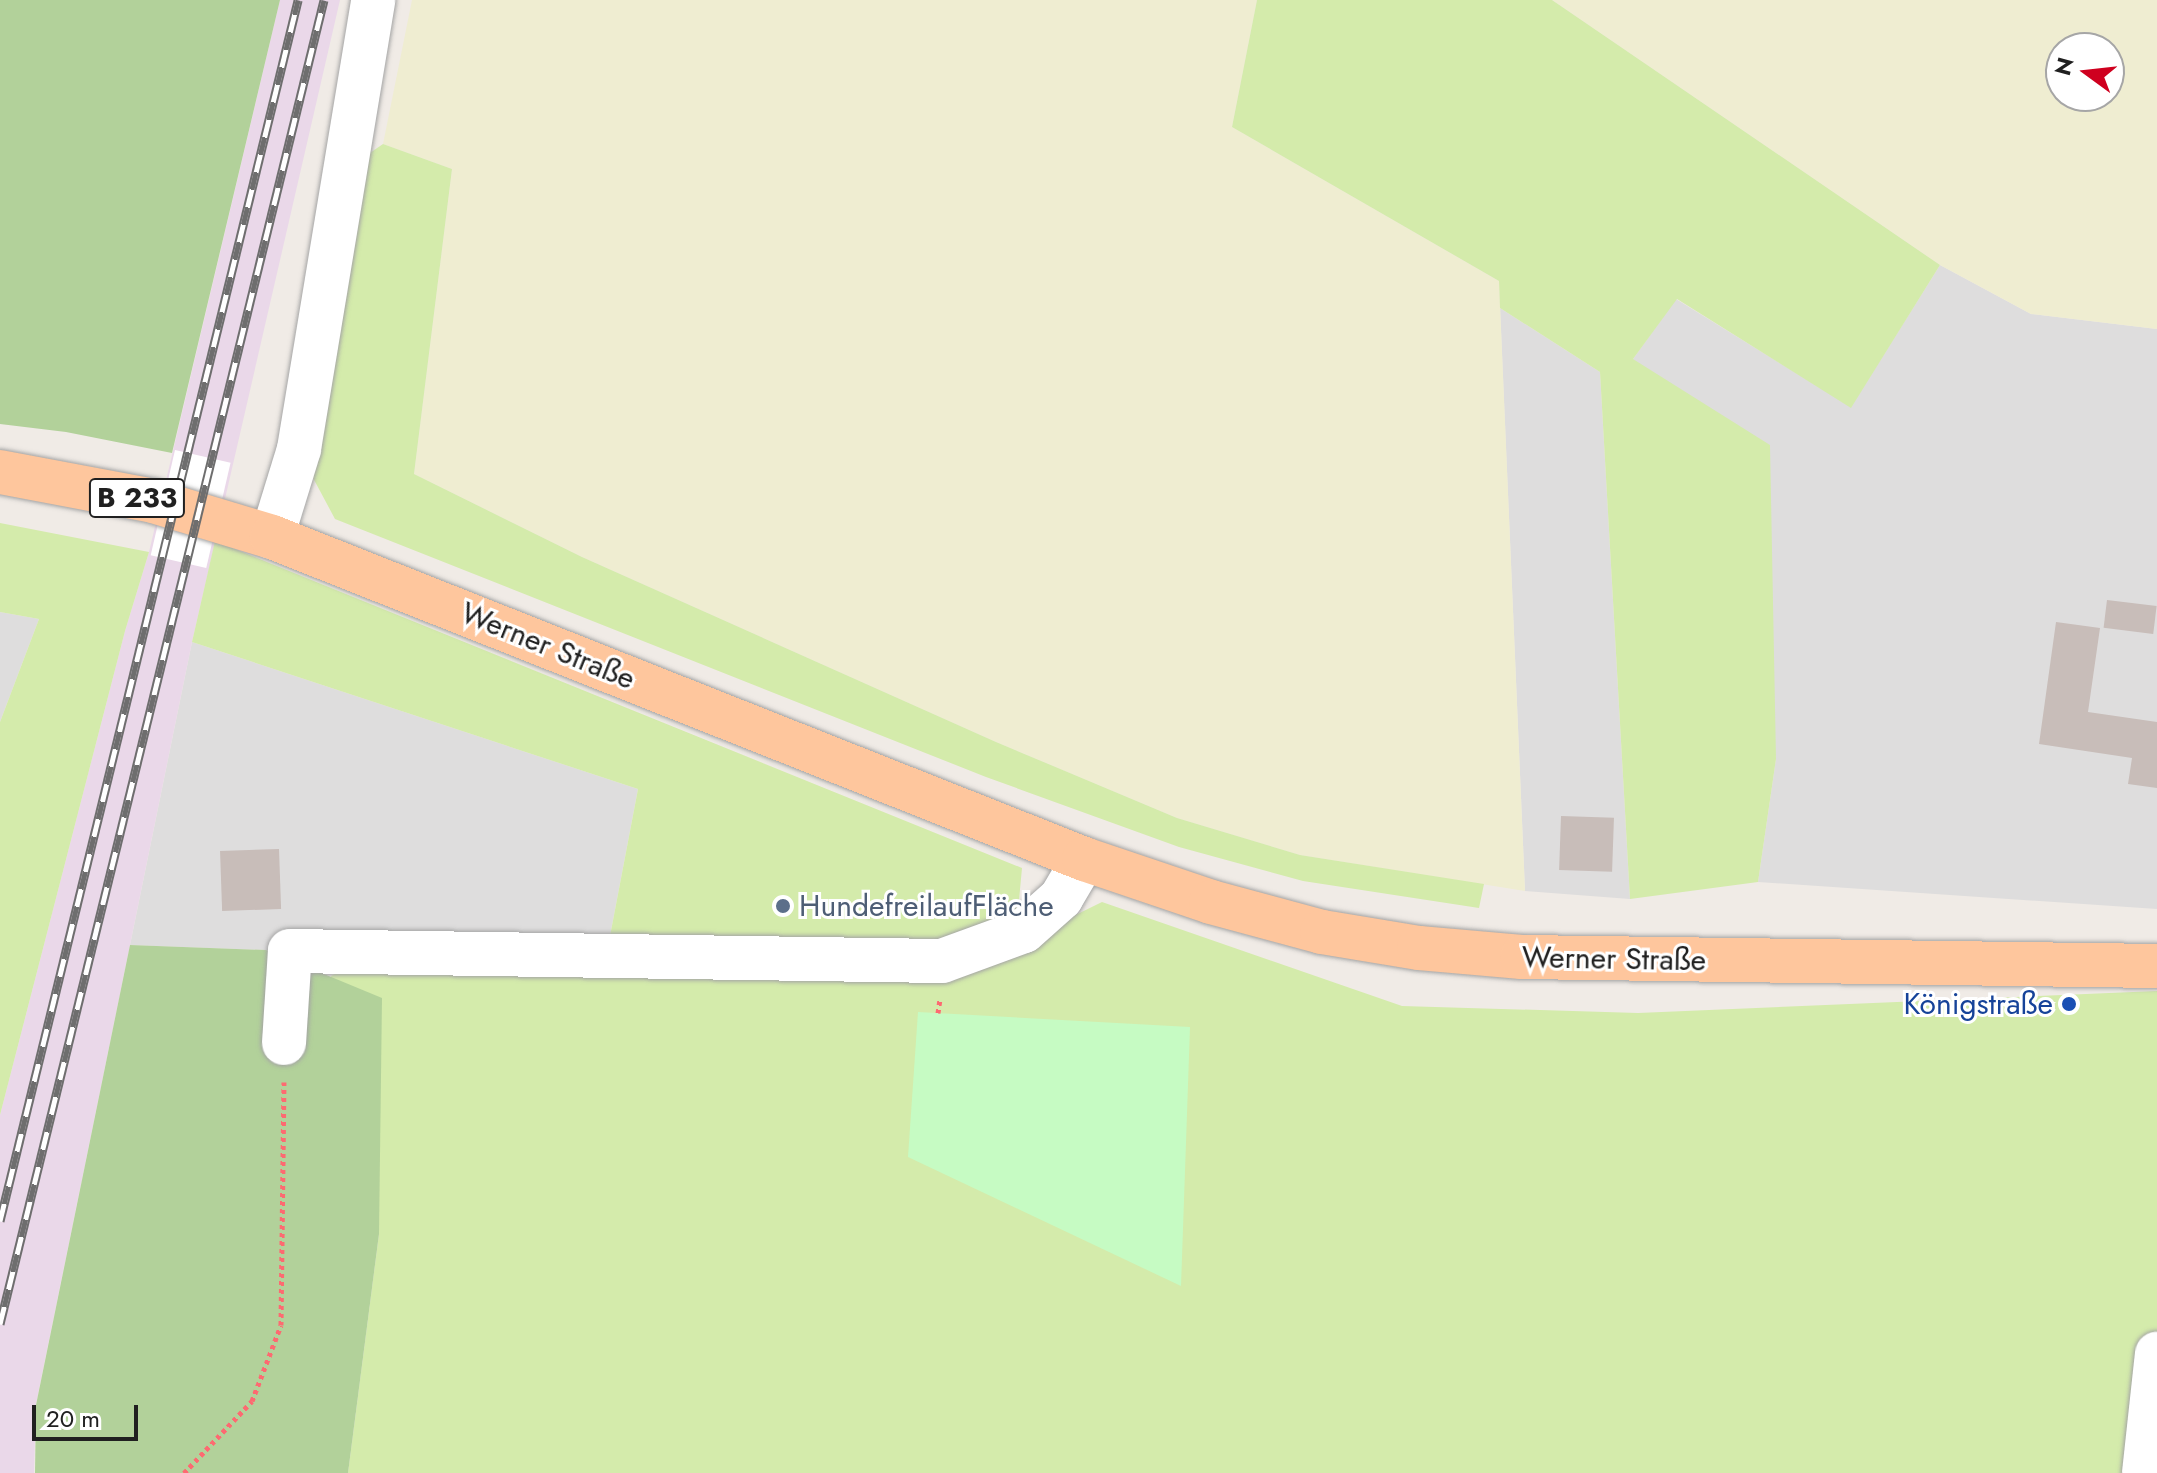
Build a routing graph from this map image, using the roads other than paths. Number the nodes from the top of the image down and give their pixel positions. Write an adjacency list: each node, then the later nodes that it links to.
1 (373, 0): 3 (street)
2 (0, 472): 3 (main road, Werner Straße / B 233)
3 (272, 537): 4 (main road, Werner Straße / B 233)
4 (1084, 859): 5 (main road, Werner Straße / B 233); 6 (street)
5 (2157, 966)
6 (284, 1043)
7 (2157, 1354): 8 (street)
8 (2144, 1473)

